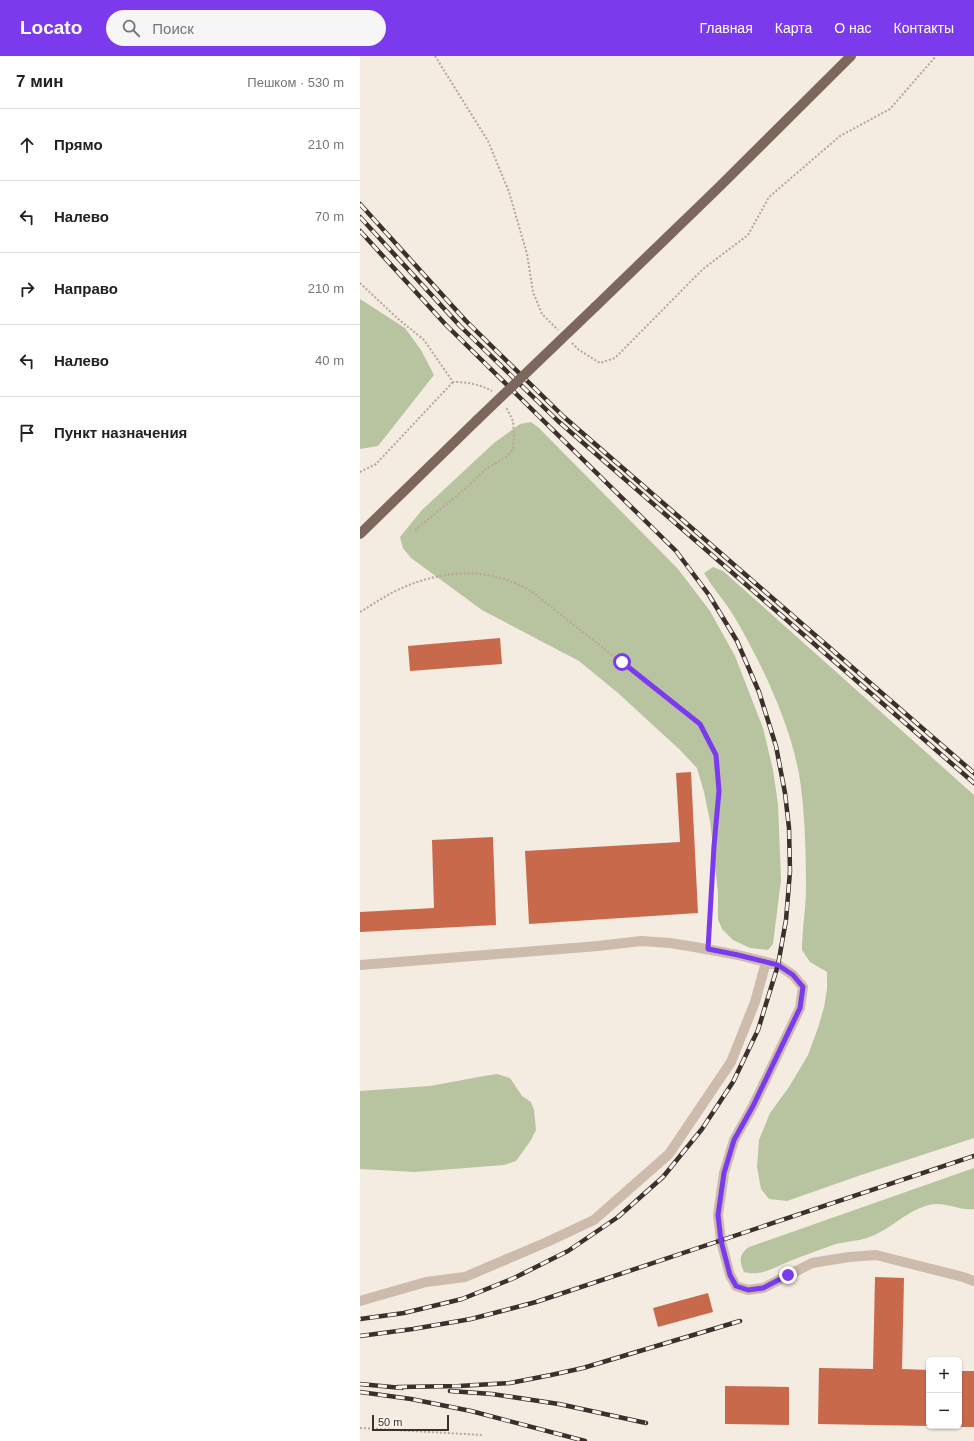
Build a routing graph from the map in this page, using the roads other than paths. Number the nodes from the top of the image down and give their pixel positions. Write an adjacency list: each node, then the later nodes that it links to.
1 (851, 56): 2 (main road, bridge)
2 (360, 534)
3 (766, 962): 4 (lane); 5 (lane); 6 (lane)
4 (360, 965)
5 (974, 1281)
6 (360, 1302)

